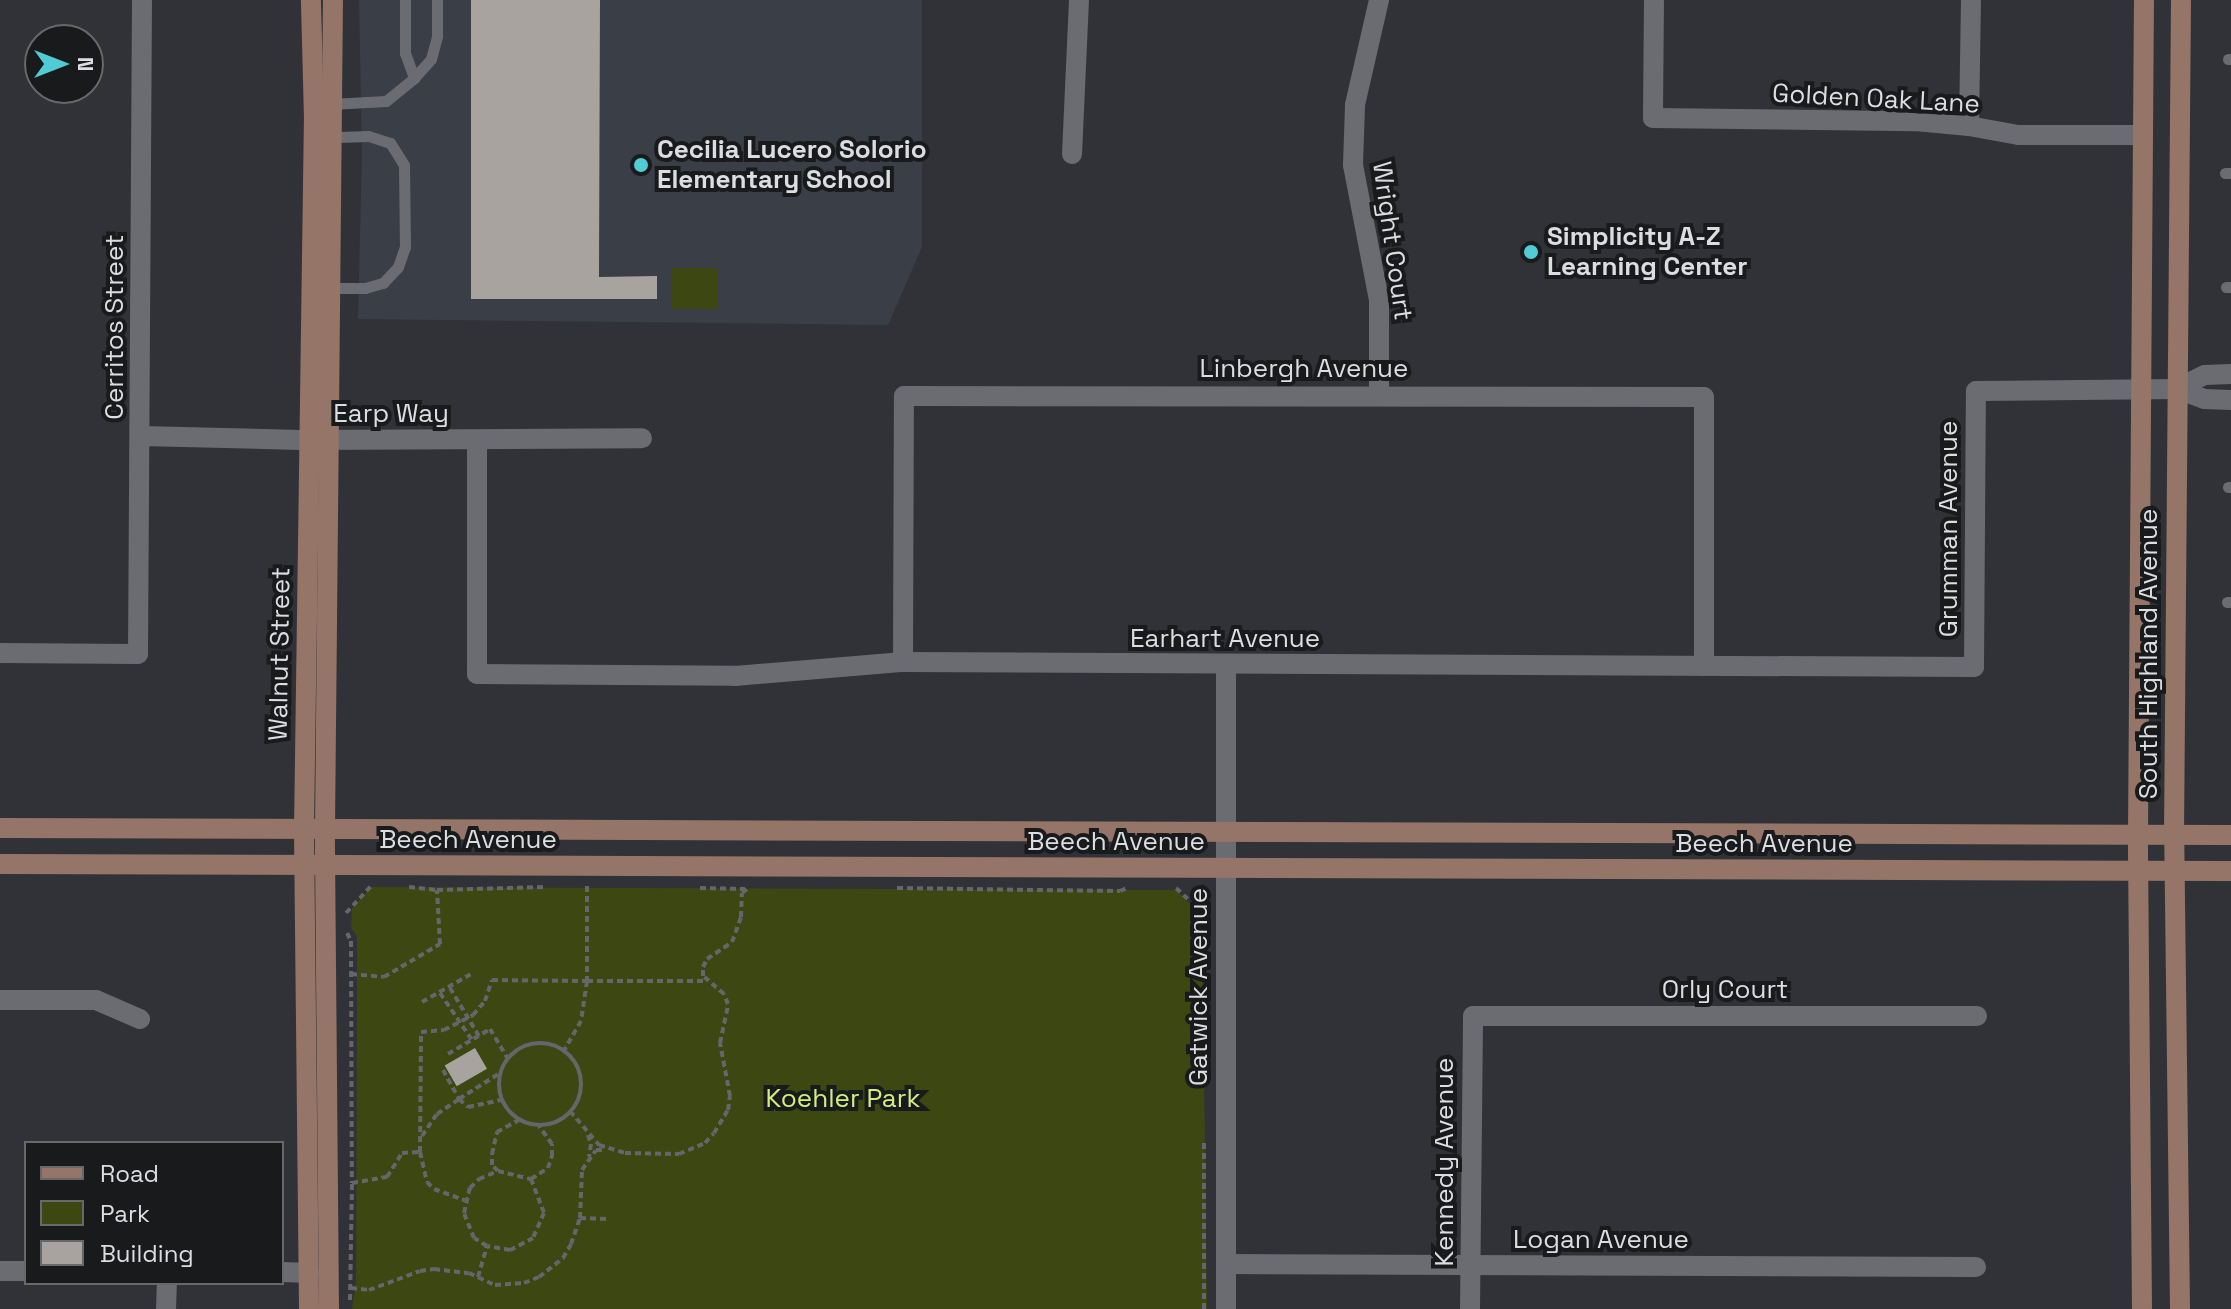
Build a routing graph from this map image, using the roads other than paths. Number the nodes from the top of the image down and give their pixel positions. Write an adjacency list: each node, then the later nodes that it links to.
1 (142, 0): 23 (street, Cerritos Street)
2 (311, 0): 13 (street, Walnut Street)
3 (333, 0): 13 (street, Walnut Street)
4 (405, 0): 12 (lane)
5 (437, 0): 12 (lane)
6 (1079, 0): 16 (street)
7 (1379, 0): 21 (street, Wright Court)
8 (1654, 0): 14 (street, Golden Oak Lane)
9 (1971, 0): 14 (street)
10 (2144, 0): 15 (street, South Highland Avenue)
11 (2181, 0): 19 (street, South Highland Avenue)
12 (414, 78): 13 (lane)
13 (327, 119): 17 (street, Walnut Street); 17 (lane); 25 (street, Walnut Street)
14 (1969, 126): 15 (street, Golden Oak Lane)
15 (2143, 135): 20 (street, South Highland Avenue)
16 (1072, 154)
17 (329, 288): 25 (street, Walnut Street)
18 (2231, 374): 19 (street)
19 (2177, 389): 20 (street); 22 (street); 37 (street, South Highland Avenue)
20 (2142, 391): 31 (street, Grumman Avenue); 36 (street, South Highland Avenue)
21 (1379, 395): 28 (street, Linbergh Avenue); 30 (street, Linbergh Avenue)
22 (2231, 400)
23 (141, 436): 25 (street, Earp Way); 27 (street, Cerritos Street)
24 (642, 438): 26 (street, Earp Way)
25 (320, 440): 26 (street, Earp Way); 33 (street, Walnut Street); 34 (street, Walnut Street)
26 (477, 440): 28 (street, Earhart Avenue)
27 (0, 653)
28 (903, 662): 29 (street, Earhart Avenue)
29 (1226, 665): 30 (street, Earhart Avenue); 35 (street, Gatwick Avenue)
30 (1704, 666): 31 (street, Earhart Avenue)
31 (1974, 667)
32 (0, 828): 33 (street, Beech Avenue)
33 (304, 830): 34 (street, Beech Avenue); 40 (street, Walnut Street)
34 (325, 830): 35 (street, Beech Avenue); 41 (street, Walnut Street)
35 (1224, 831): 36 (street, Beech Avenue); 42 (street, Gatwick Avenue)
36 (2138, 834): 37 (street, Beech Avenue); 45 (street, South Highland Avenue)
37 (2174, 835): 38 (street, Beech Avenue); 43 (street, South Highland Avenue)
38 (2231, 835)
39 (0, 864): 40 (street, Beech Avenue)
40 (304, 865): 41 (street, Beech Avenue); 56 (street, Walnut Street)
41 (326, 865): 42 (street, Beech Avenue); 60 (street, Walnut Street)
42 (1225, 868): 45 (street, Beech Avenue); 50 (street, Gatwick Avenue)
43 (2174, 870): 44 (street, Beech Avenue); 45 (street, Beech Avenue); 64 (street, South Highland Avenue)
44 (2231, 871)
45 (2140, 872): 63 (street, South Highland Avenue)
46 (0, 1000): 49 (street)
47 (1473, 1016): 48 (street, Orly Court); 51 (street, Kennedy Avenue)
48 (1977, 1016)
49 (140, 1019)
50 (1226, 1264): 51 (street, Logan Avenue); 61 (street, Gatwick Avenue)
51 (1470, 1266): 52 (street, Logan Avenue); 62 (street, Kennedy Avenue)
52 (1976, 1267)
53 (0, 1271): 54 (street)
54 (24, 1271)
55 (284, 1272): 56 (street)
56 (309, 1273): 59 (street, Walnut Street)
57 (167, 1285): 58 (street)
58 (166, 1309)
59 (309, 1309)
60 (329, 1309)
61 (1226, 1309)
62 (1470, 1309)
63 (2142, 1309)
64 (2180, 1309)

